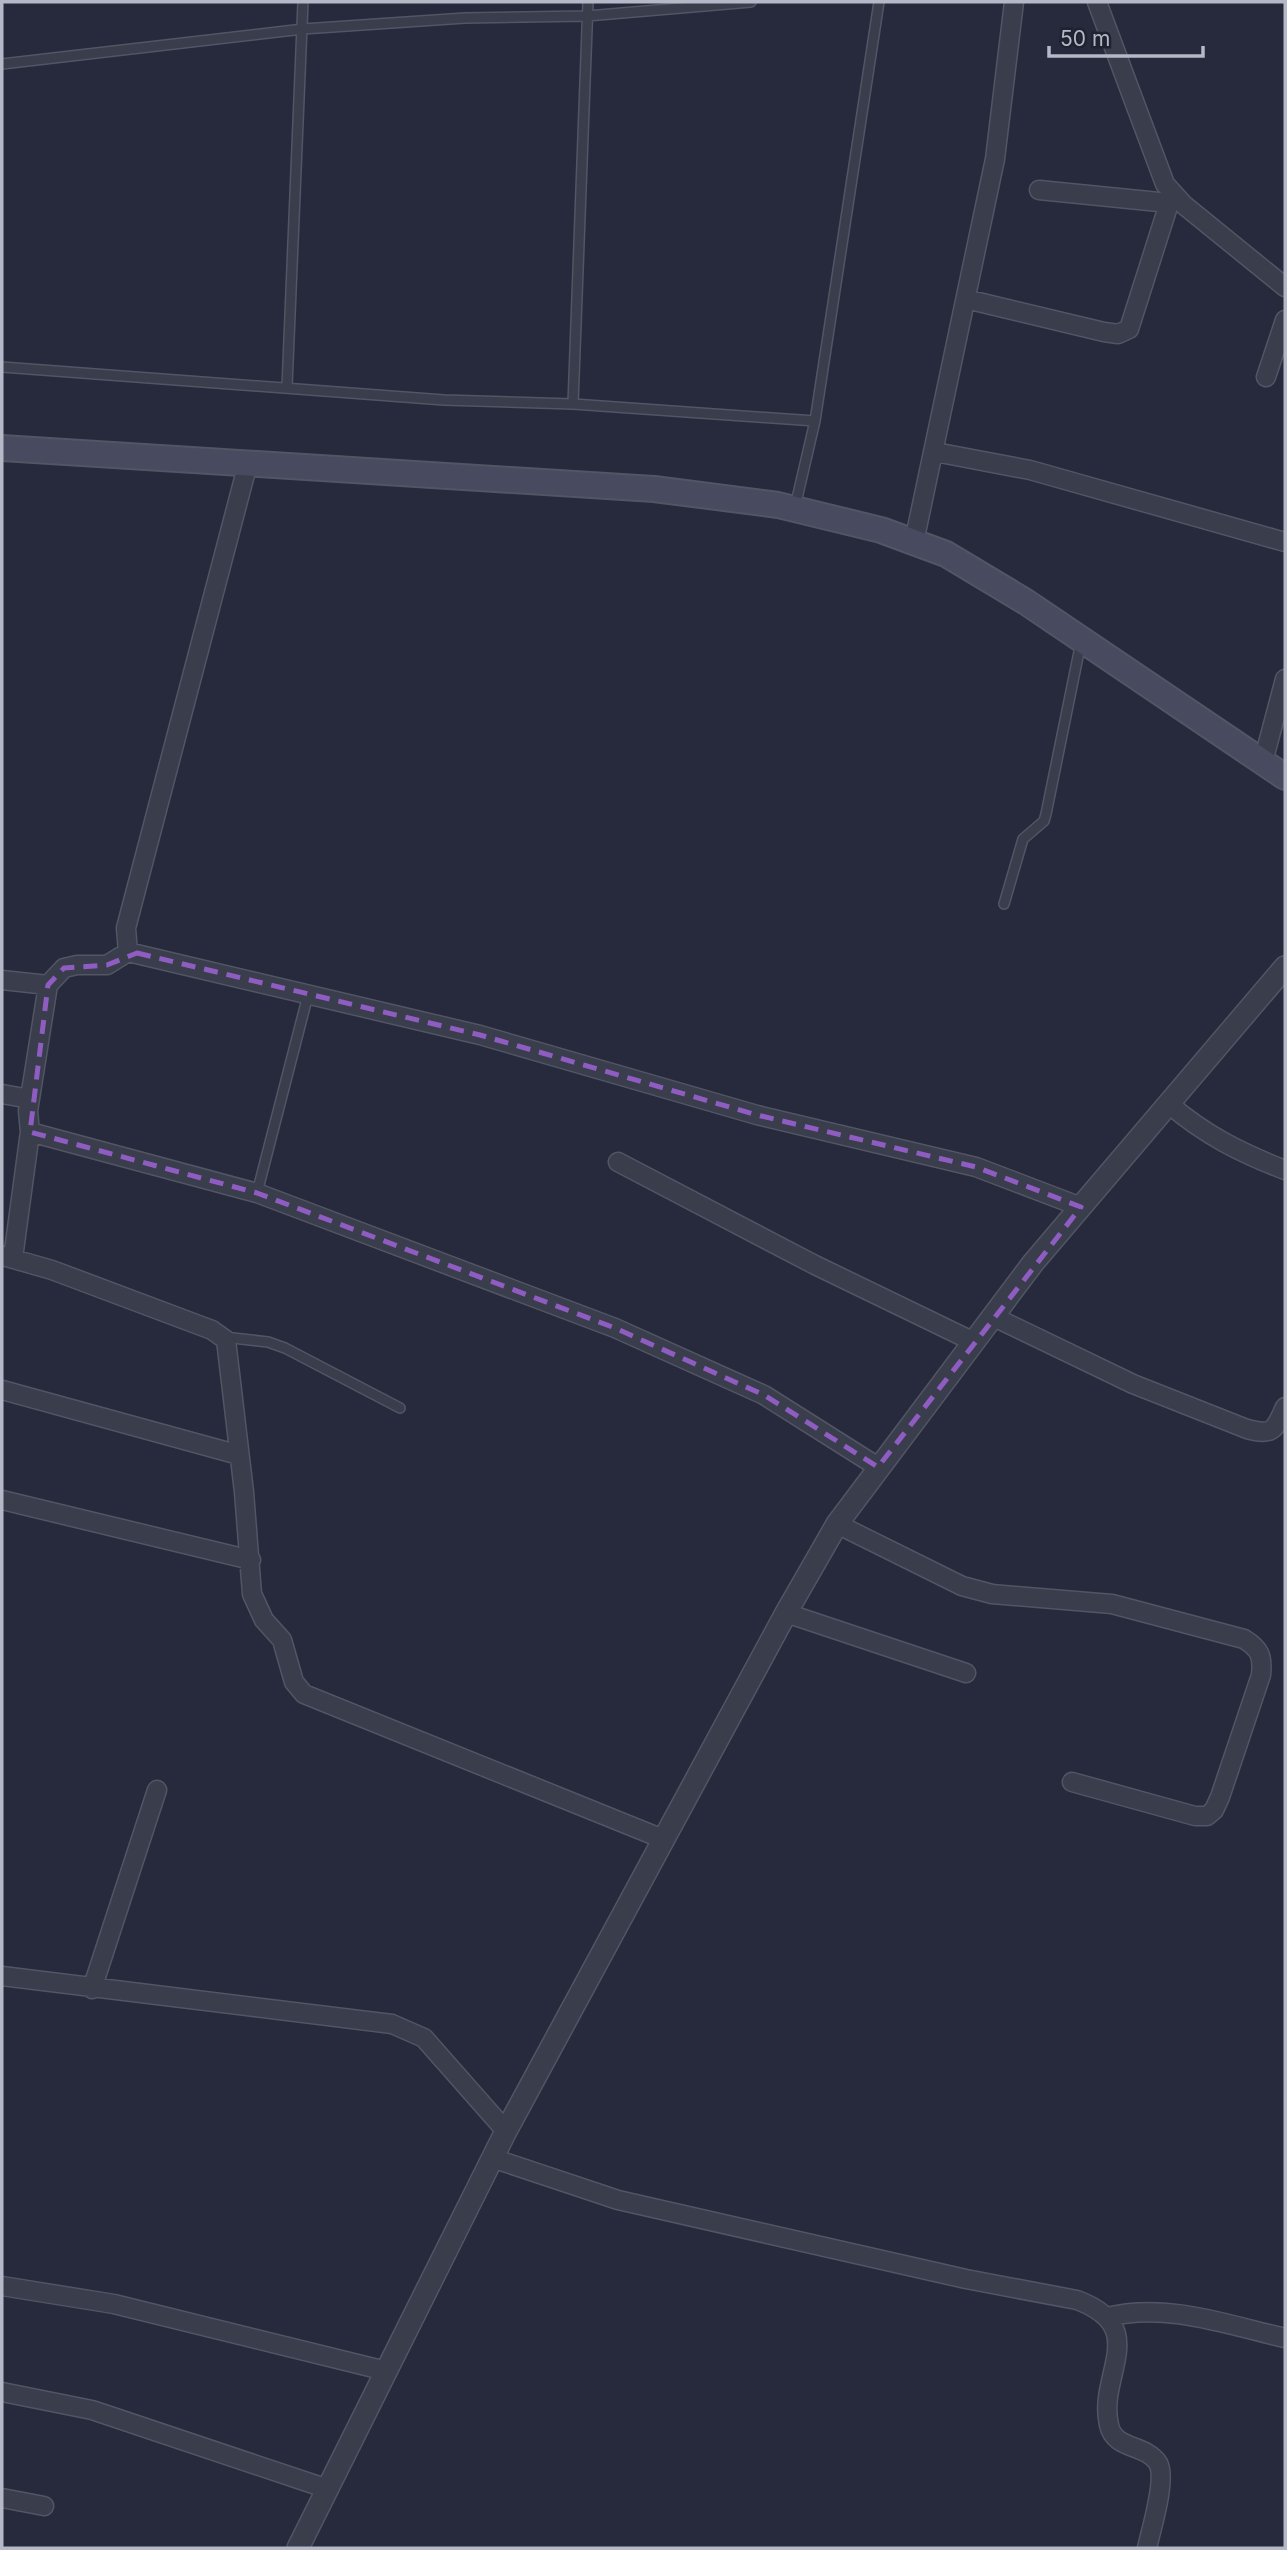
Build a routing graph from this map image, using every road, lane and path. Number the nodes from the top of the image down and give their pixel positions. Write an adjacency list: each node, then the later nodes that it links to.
1 (303, 2): 8 (lane)
2 (588, 2): 7 (lane)
3 (751, 2): 7 (lane)
4 (879, 2): 19 (lane)
5 (1014, 2): 13 (street)
6 (1097, 2): 11 (street)
7 (587, 16): 8 (lane); 18 (lane)
8 (303, 29): 9 (lane); 17 (lane)
9 (2, 64)
10 (1039, 190): 11 (street)
11 (1170, 198): 12 (street); 13 (street)
12 (1285, 287)
13 (966, 299): 21 (street)
14 (1285, 320): 16 (street)
15 (2, 367): 17 (lane)
16 (1266, 377)
17 (288, 387): 18 (lane)
18 (573, 404): 19 (lane)
19 (815, 421): 23 (lane)
20 (2, 448): 22 (main road)
21 (935, 452): 24 (street); 25 (street)
22 (248, 463): 23 (main road); 31 (street)
23 (794, 509): 25 (main road)
24 (1283, 537)
25 (914, 542): 26 (main road)
26 (1082, 640): 28 (main road); 30 (lane)
27 (1285, 679): 28 (street)
28 (1263, 762): 29 (main road)
29 (1285, 777)
30 (1004, 904)
31 (128, 952): 34 (street); 35 (street)
32 (1285, 967): 38 (street)
33 (2, 980): 34 (street)
34 (48, 985): 37 (street)
35 (308, 995): 42 (lane); 43 (street)
36 (2, 1094): 37 (street)
37 (30, 1099): 39 (street)
38 (1169, 1104): 41 (street); 43 (street)
39 (30, 1132): 42 (street); 44 (street)
40 (618, 1162): 47 (street)
41 (1285, 1170)
42 (257, 1193): 52 (street)
43 (1081, 1207): 45 (street)
44 (8, 1257): 46 (street)
45 (992, 1316): 47 (street); 49 (street)
46 (222, 1337): 50 (lane); 51 (street)
47 (972, 1341): 52 (street)
48 (2, 1390): 51 (street)
49 (1285, 1407)
50 (400, 1408)
51 (239, 1455): 55 (street)
52 (878, 1467): 54 (street)
53 (2, 1500): 55 (street)
54 (837, 1524): 56 (street); 58 (street)
55 (251, 1560): 60 (street)
56 (786, 1613): 57 (street); 60 (street)
57 (966, 1673)
58 (1072, 1782)
59 (157, 1790): 62 (street)
60 (663, 1839): 63 (street)
61 (2, 1976): 62 (street)
62 (92, 1989): 63 (street)
63 (506, 2131): 64 (street)
64 (492, 2158): 66 (street); 68 (street)
65 (2, 2286): 68 (street)
66 (1107, 2318): 67 (street); 74 (street)
67 (1285, 2338)
68 (386, 2371): 70 (street)
69 (2, 2392): 70 (street)
70 (328, 2489): 73 (street)
71 (2, 2498): 72 (street)
72 (44, 2506)
73 (298, 2548)
74 (1147, 2548)

